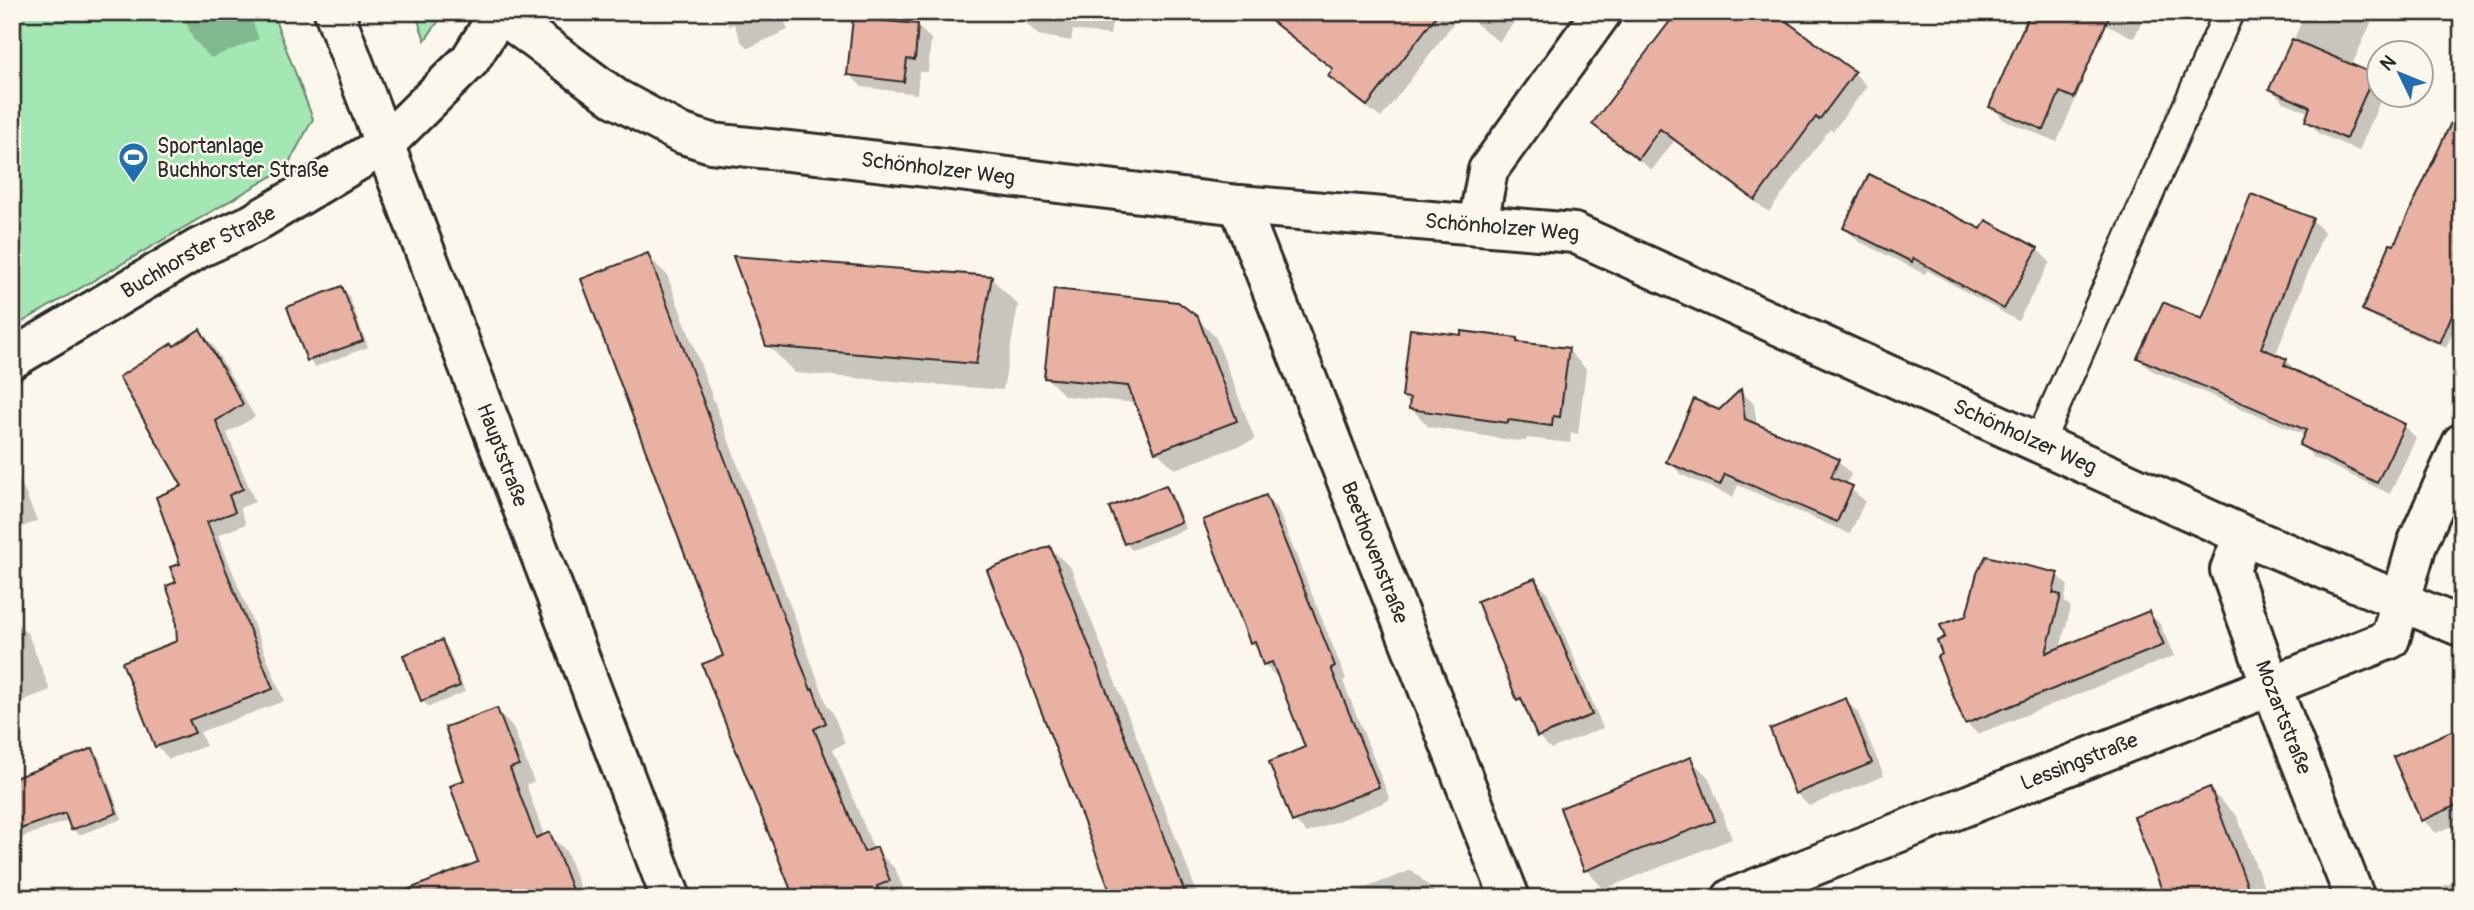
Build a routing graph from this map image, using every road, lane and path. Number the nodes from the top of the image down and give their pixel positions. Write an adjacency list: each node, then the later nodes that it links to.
1 (334, 12): 5 (street, Hauptstraße)
2 (500, 12): 5 (street, Buchhorster Straße); 6 (street, Schönholzer Weg)
3 (1602, 12): 7 (street)
4 (2229, 12): 9 (lane)
5 (384, 145): 8 (street, Buchhorster Straße); 15 (street, Hauptstraße)
6 (1239, 205): 7 (street, Schönholzer Weg); 16 (street, Beethovenstraße)
7 (1478, 224): 9 (street, Schönholzer Weg)
8 (12, 359)
9 (2039, 443): 11 (street, Schönholzer Weg)
10 (2462, 443): 12 (street)
11 (2243, 535): 12 (street, Schönholzer Weg); 14 (street, Mozartstraße)
12 (2402, 602): 13 (street, Schönholzer Weg); 14 (street, Lessingstraße)
13 (2462, 627)
14 (2272, 686): 17 (street, Lessingstraße); 18 (street, Mozartstraße)
15 (671, 898)
16 (1510, 898)
17 (1732, 898)
18 (2355, 898)

